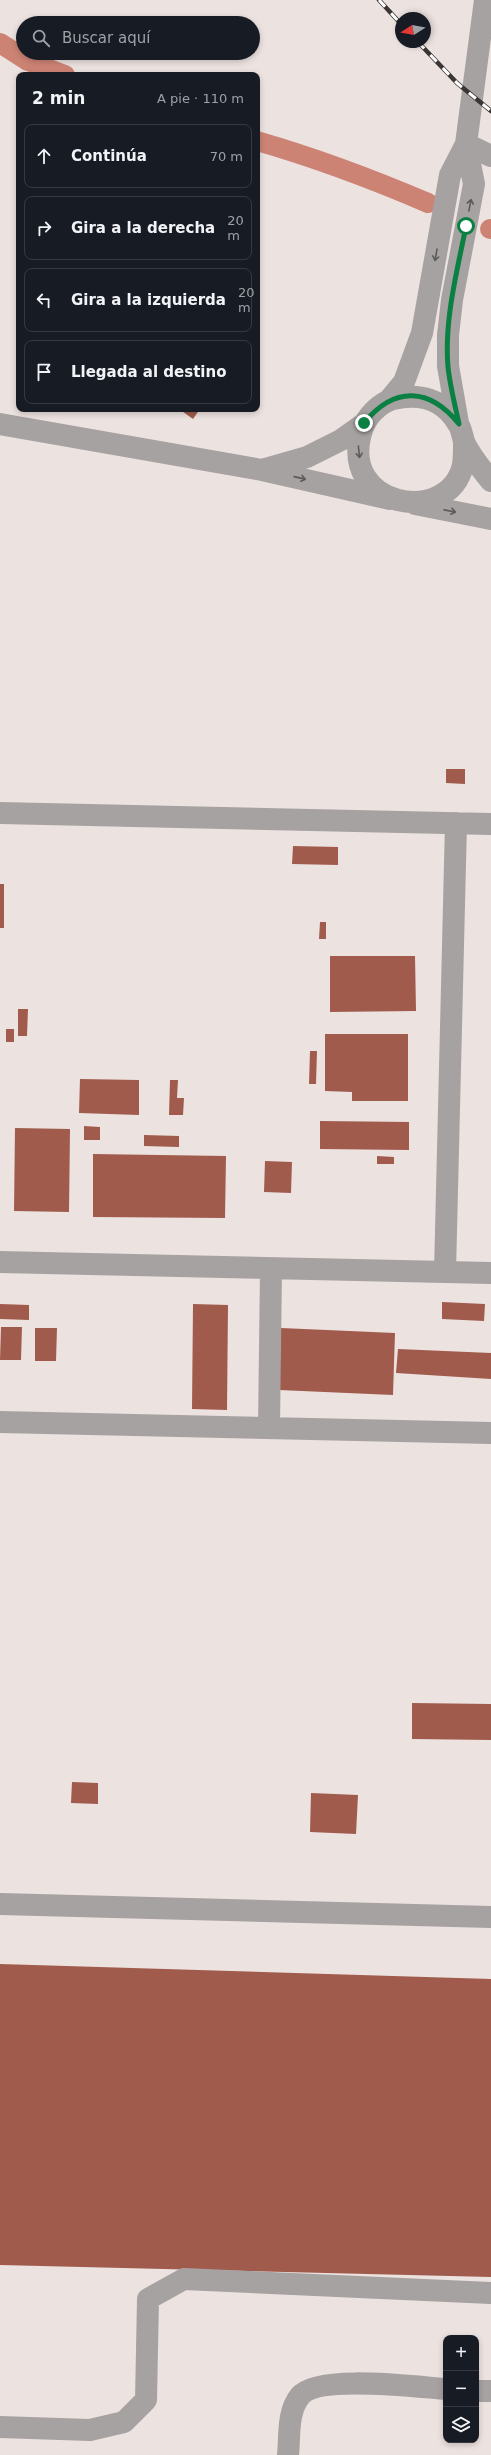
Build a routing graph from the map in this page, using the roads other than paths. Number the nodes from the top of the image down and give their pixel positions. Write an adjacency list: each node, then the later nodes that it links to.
1 (485, 0): 2 (lane)
2 (466, 144): 3 (lane); 4 (lane, one-way to 4); 7 (lane, one-way to 2)
3 (491, 156)
4 (389, 400): 5 (lane); 7 (lane)
5 (364, 423): 8 (lane); 10 (lane, one-way to 10)
6 (0, 424): 8 (lane)
7 (462, 434): 9 (lane); 11 (lane)
8 (262, 470): 10 (lane, one-way to 10)
9 (491, 481)
10 (390, 499): 11 (lane)
11 (411, 503): 12 (lane, one-way to 12)
12 (491, 519)
13 (0, 813): 14 (lane)
14 (456, 823): 15 (lane); 18 (lane)
15 (491, 824)
16 (0, 1262): 17 (lane)
17 (272, 1269): 18 (lane); 21 (lane)
18 (445, 1272): 19 (lane)
19 (491, 1273)
20 (0, 1422): 21 (lane)
21 (269, 1427): 22 (lane)
22 (491, 1433)
23 (0, 1904): 24 (lane)
24 (491, 1917)
25 (491, 2293): 29 (lane)
26 (443, 2389): 30 (lane)
27 (479, 2391): 28 (lane)
28 (491, 2391)
29 (0, 2427)
30 (288, 2455)

